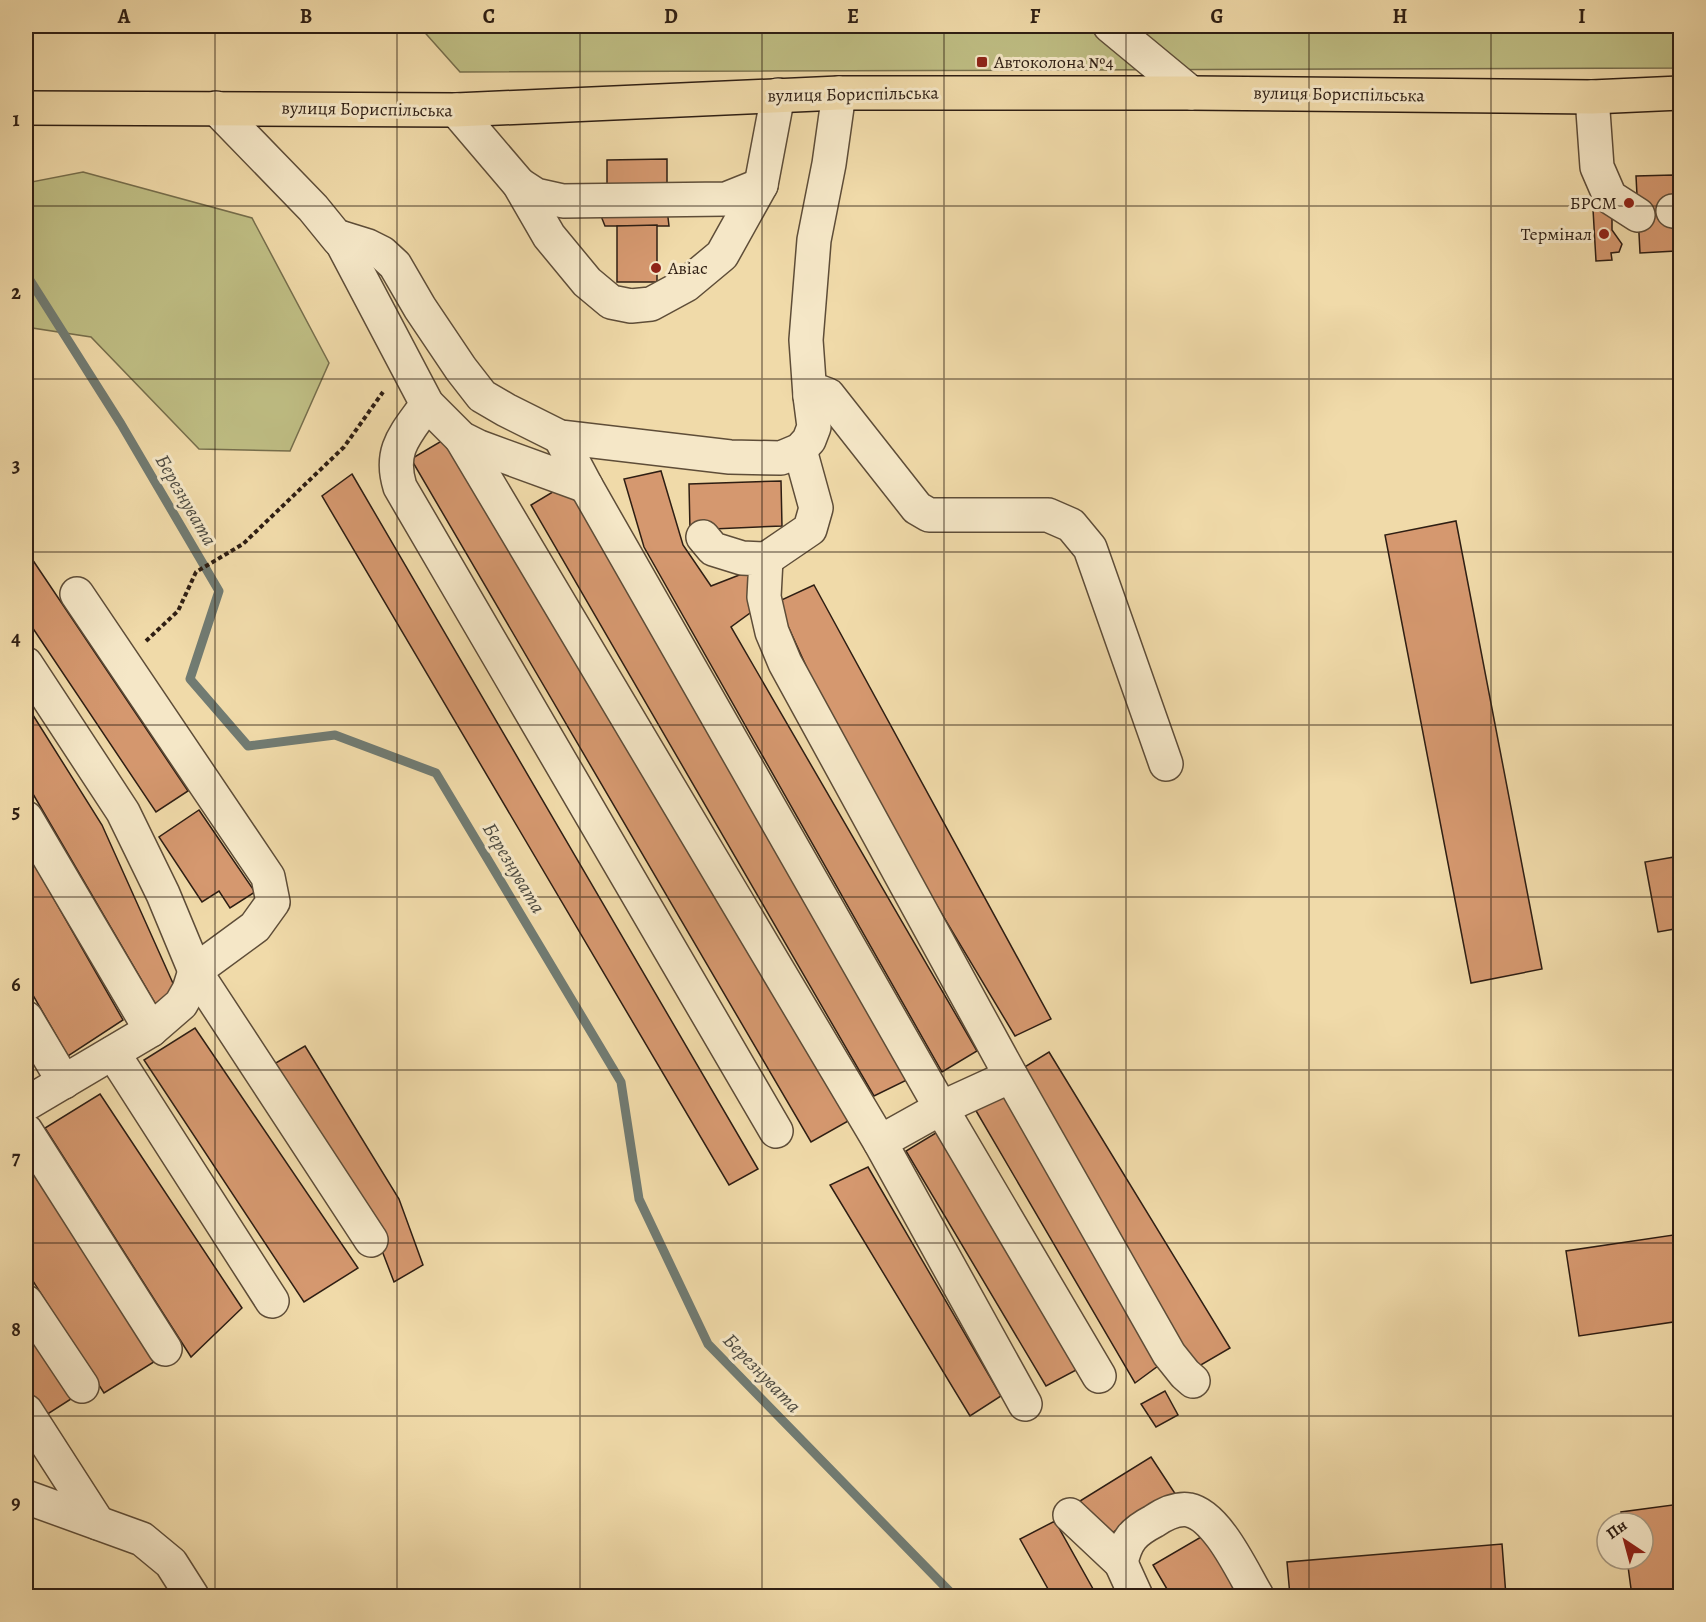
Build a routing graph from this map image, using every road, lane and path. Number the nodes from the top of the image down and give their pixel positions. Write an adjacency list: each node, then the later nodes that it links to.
1 (1110, 26): 3 (street)
2 (839, 93): 3 (main road, вулиця Бориспільська); 5 (main road, вулиця Бориспільська); 15 (street)
3 (1191, 93): 6 (main road, вулиця Бориспільська)
4 (1680, 93): 6 (main road, вулиця Бориспільська)
5 (778, 95): 9 (main road, вулиця Бориспільська); 11 (street)
6 (1592, 97): 12 (street)
7 (26, 108): 8 (main road, вулиця Бориспільська)
8 (216, 108): 9 (main road, вулиця Бориспільська); 13 (street)
9 (456, 110): 10 (street)
10 (519, 184): 11 (street); 11 (street)
11 (761, 184)
12 (1638, 216)
13 (339, 237): 14 (street); 17 (street)
14 (405, 361): 16 (street); 24 (path)
15 (810, 396): 19 (street); 26 (street)
16 (427, 404): 18 (street); 37 (street)
17 (560, 437): 19 (street); 20 (street)
18 (461, 438): 20 (street); 38 (street)
19 (800, 450): 22 (street)
20 (586, 486): 35 (street)
21 (703, 537): 22 (street)
22 (766, 559): 32 (street)
23 (77, 594): 24 (street)
24 (123, 662): 28 (street)
25 (26, 664): 28 (street)
26 (1166, 764)
27 (26, 818): 30 (street)
28 (195, 971): 30 (street); 39 (street)
29 (26, 1018): 33 (street)
30 (151, 1030): 31 (street)
31 (113, 1053): 33 (street); 40 (street)
32 (1011, 1076): 35 (street); 44 (street)
33 (64, 1082): 34 (street)
34 (26, 1104)
35 (941, 1108): 38 (street); 43 (street)
36 (26, 1131): 42 (street)
37 (776, 1131)
38 (880, 1142): 46 (street)
39 (371, 1240)
40 (272, 1301)
41 (26, 1302): 45 (street)
42 (165, 1349)
43 (1099, 1376)
44 (1193, 1381)
45 (82, 1386)
46 (1025, 1404)
47 (26, 1411): 50 (street)
48 (26, 1497): 50 (street)
49 (1070, 1515): 51 (street)
50 (98, 1523): 52 (street)
51 (1121, 1563): 53 (street); 54 (street)
52 (192, 1596)
53 (1136, 1596)
54 (1257, 1596)

